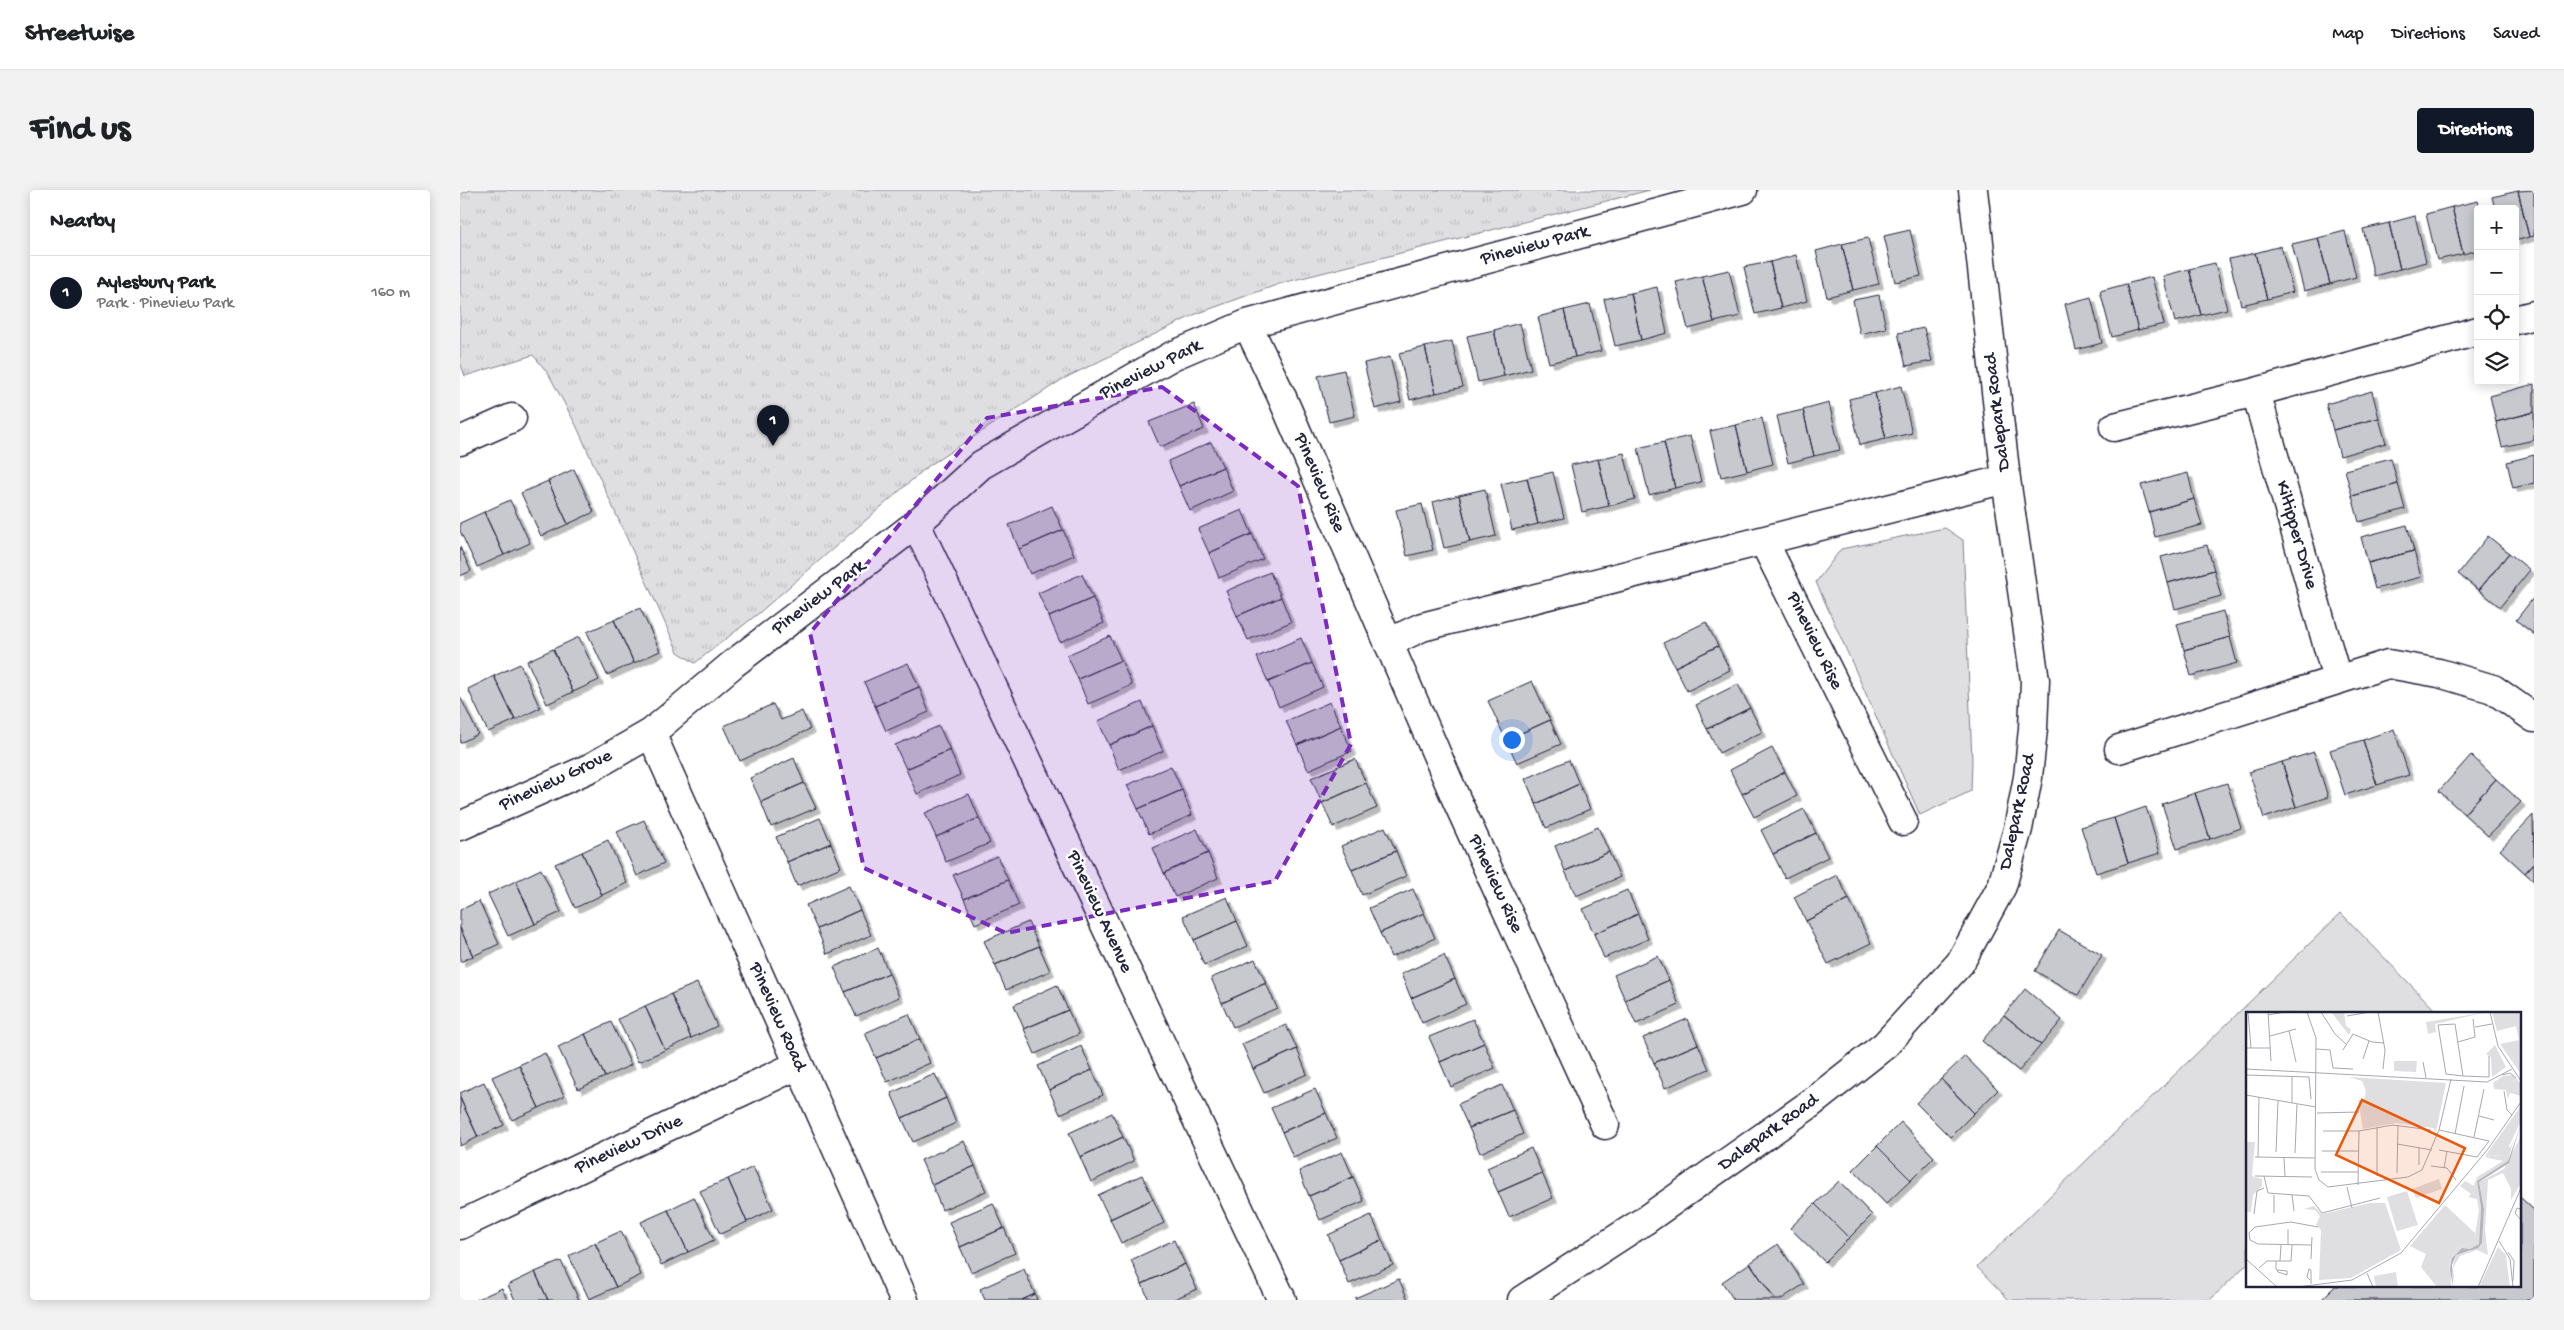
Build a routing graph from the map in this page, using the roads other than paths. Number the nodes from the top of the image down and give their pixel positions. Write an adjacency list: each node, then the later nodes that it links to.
1 (1743, 190): 5 (street, Pineview Park)
2 (1973, 190): 11 (street, Dalepark Road)
3 (2534, 315): 4 (street)
4 (2519, 319)
5 (1247, 324): 12 (street, Pineview Park); 14 (street, Pineview Rise)
6 (2474, 332): 7 (street)
7 (2256, 392): 9 (street); 15 (street, Kiltipper Drive)
8 (512, 418): 10 (street)
9 (2114, 427)
10 (460, 441)
11 (2006, 479): 13 (street); 26 (street, Dalepark Road)
12 (916, 524): 17 (street, Pineview Park); 25 (street, Pineview Avenue)
13 (1764, 542): 14 (street); 19 (street, Pineview Rise)
14 (1388, 643): 22 (street, Pineview Rise)
15 (2337, 678): 16 (street); 18 (street)
16 (2534, 718)
17 (651, 733): 20 (street, Pineview Grove); 21 (street, Pineview Road)
18 (2119, 749)
19 (1903, 821)
20 (460, 826)
21 (798, 1065): 23 (street, Pineview Drive); 24 (street, Pineview Road)
22 (1605, 1125)
23 (460, 1225)
24 (904, 1300)
25 (1282, 1300)
26 (1522, 1300)

